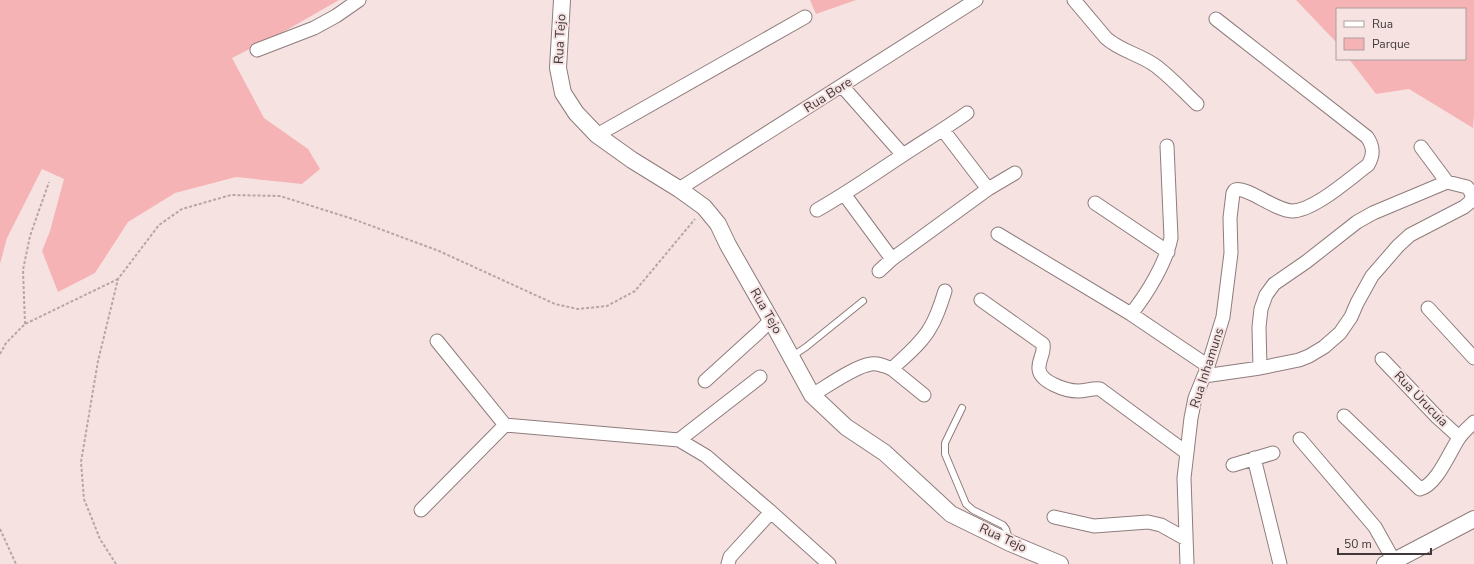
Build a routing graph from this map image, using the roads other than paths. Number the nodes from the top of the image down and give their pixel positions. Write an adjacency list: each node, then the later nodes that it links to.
1 (359, 0): 7 (street)
2 (562, 0): 12 (street, Rua Tejo)
3 (1074, 0): 9 (street)
4 (970, 1): 8 (street, Rua Bore)
5 (805, 17): 12 (street)
6 (1216, 19): 39 (street, Rua Inhamuns)
7 (257, 50)
8 (842, 86): 15 (street); 18 (street, Rua Bore)
9 (1197, 104)
10 (967, 113): 11 (street)
11 (944, 130): 15 (street); 19 (street)
12 (597, 135): 18 (street, Rua Tejo)
13 (1167, 146): 24 (street)
14 (1422, 147): 17 (street)
15 (903, 155): 20 (street)
16 (1015, 173): 19 (street)
17 (1447, 182): 37 (street); 37 (street)
18 (679, 189): 32 (street, Rua Tejo)
19 (988, 189): 25 (street)
20 (844, 194): 22 (street); 25 (street)
21 (1095, 203): 24 (street)
22 (817, 210)
23 (998, 234): 31 (street)
24 (1168, 252): 31 (street)
25 (892, 259): 26 (street)
26 (879, 271)
27 (945, 291): 38 (street)
28 (981, 300): 51 (street)
29 (863, 301): 34 (lane)
30 (1428, 308): 35 (street)
31 (1131, 314): 39 (street)
32 (771, 320): 34 (street, Rua Tejo); 41 (street)
33 (437, 341): 47 (street)
34 (791, 357): 42 (street, Rua Tejo)
35 (1474, 358)
36 (1382, 359): 48 (street, Rua Urucuia)
37 (1260, 368): 39 (street)
38 (892, 369): 42 (street); 43 (street)
39 (1206, 371): 51 (street, Rua Inhamuns)
40 (760, 377): 50 (street)
41 (705, 381)
42 (812, 395): 60 (street, Rua Tejo)
43 (924, 395)
44 (962, 408): 60 (lane)
45 (1344, 416): 48 (street, Rua Urucuia)
46 (1474, 422): 48 (street, Rua Urucuia)
47 (505, 425): 50 (street); 55 (street)
48 (1459, 437)
49 (1300, 439): 61 (street)
50 (679, 440): 56 (street)
51 (1187, 453): 59 (street, Rua Inhamuns)
52 (1273, 453): 53 (street)
53 (1254, 458): 54 (street); 66 (street)
54 (1233, 465)
55 (421, 510)
56 (771, 512): 62 (street); 63 (street)
57 (1054, 517): 59 (street)
58 (1474, 519): 61 (street)
59 (1186, 539): 65 (street, Rua Inhamuns)
60 (1010, 543): 64 (street, Rua Tejo)
61 (1389, 563)
62 (728, 564)
63 (829, 564)
64 (1060, 564)
65 (1187, 564)
66 (1280, 564)

